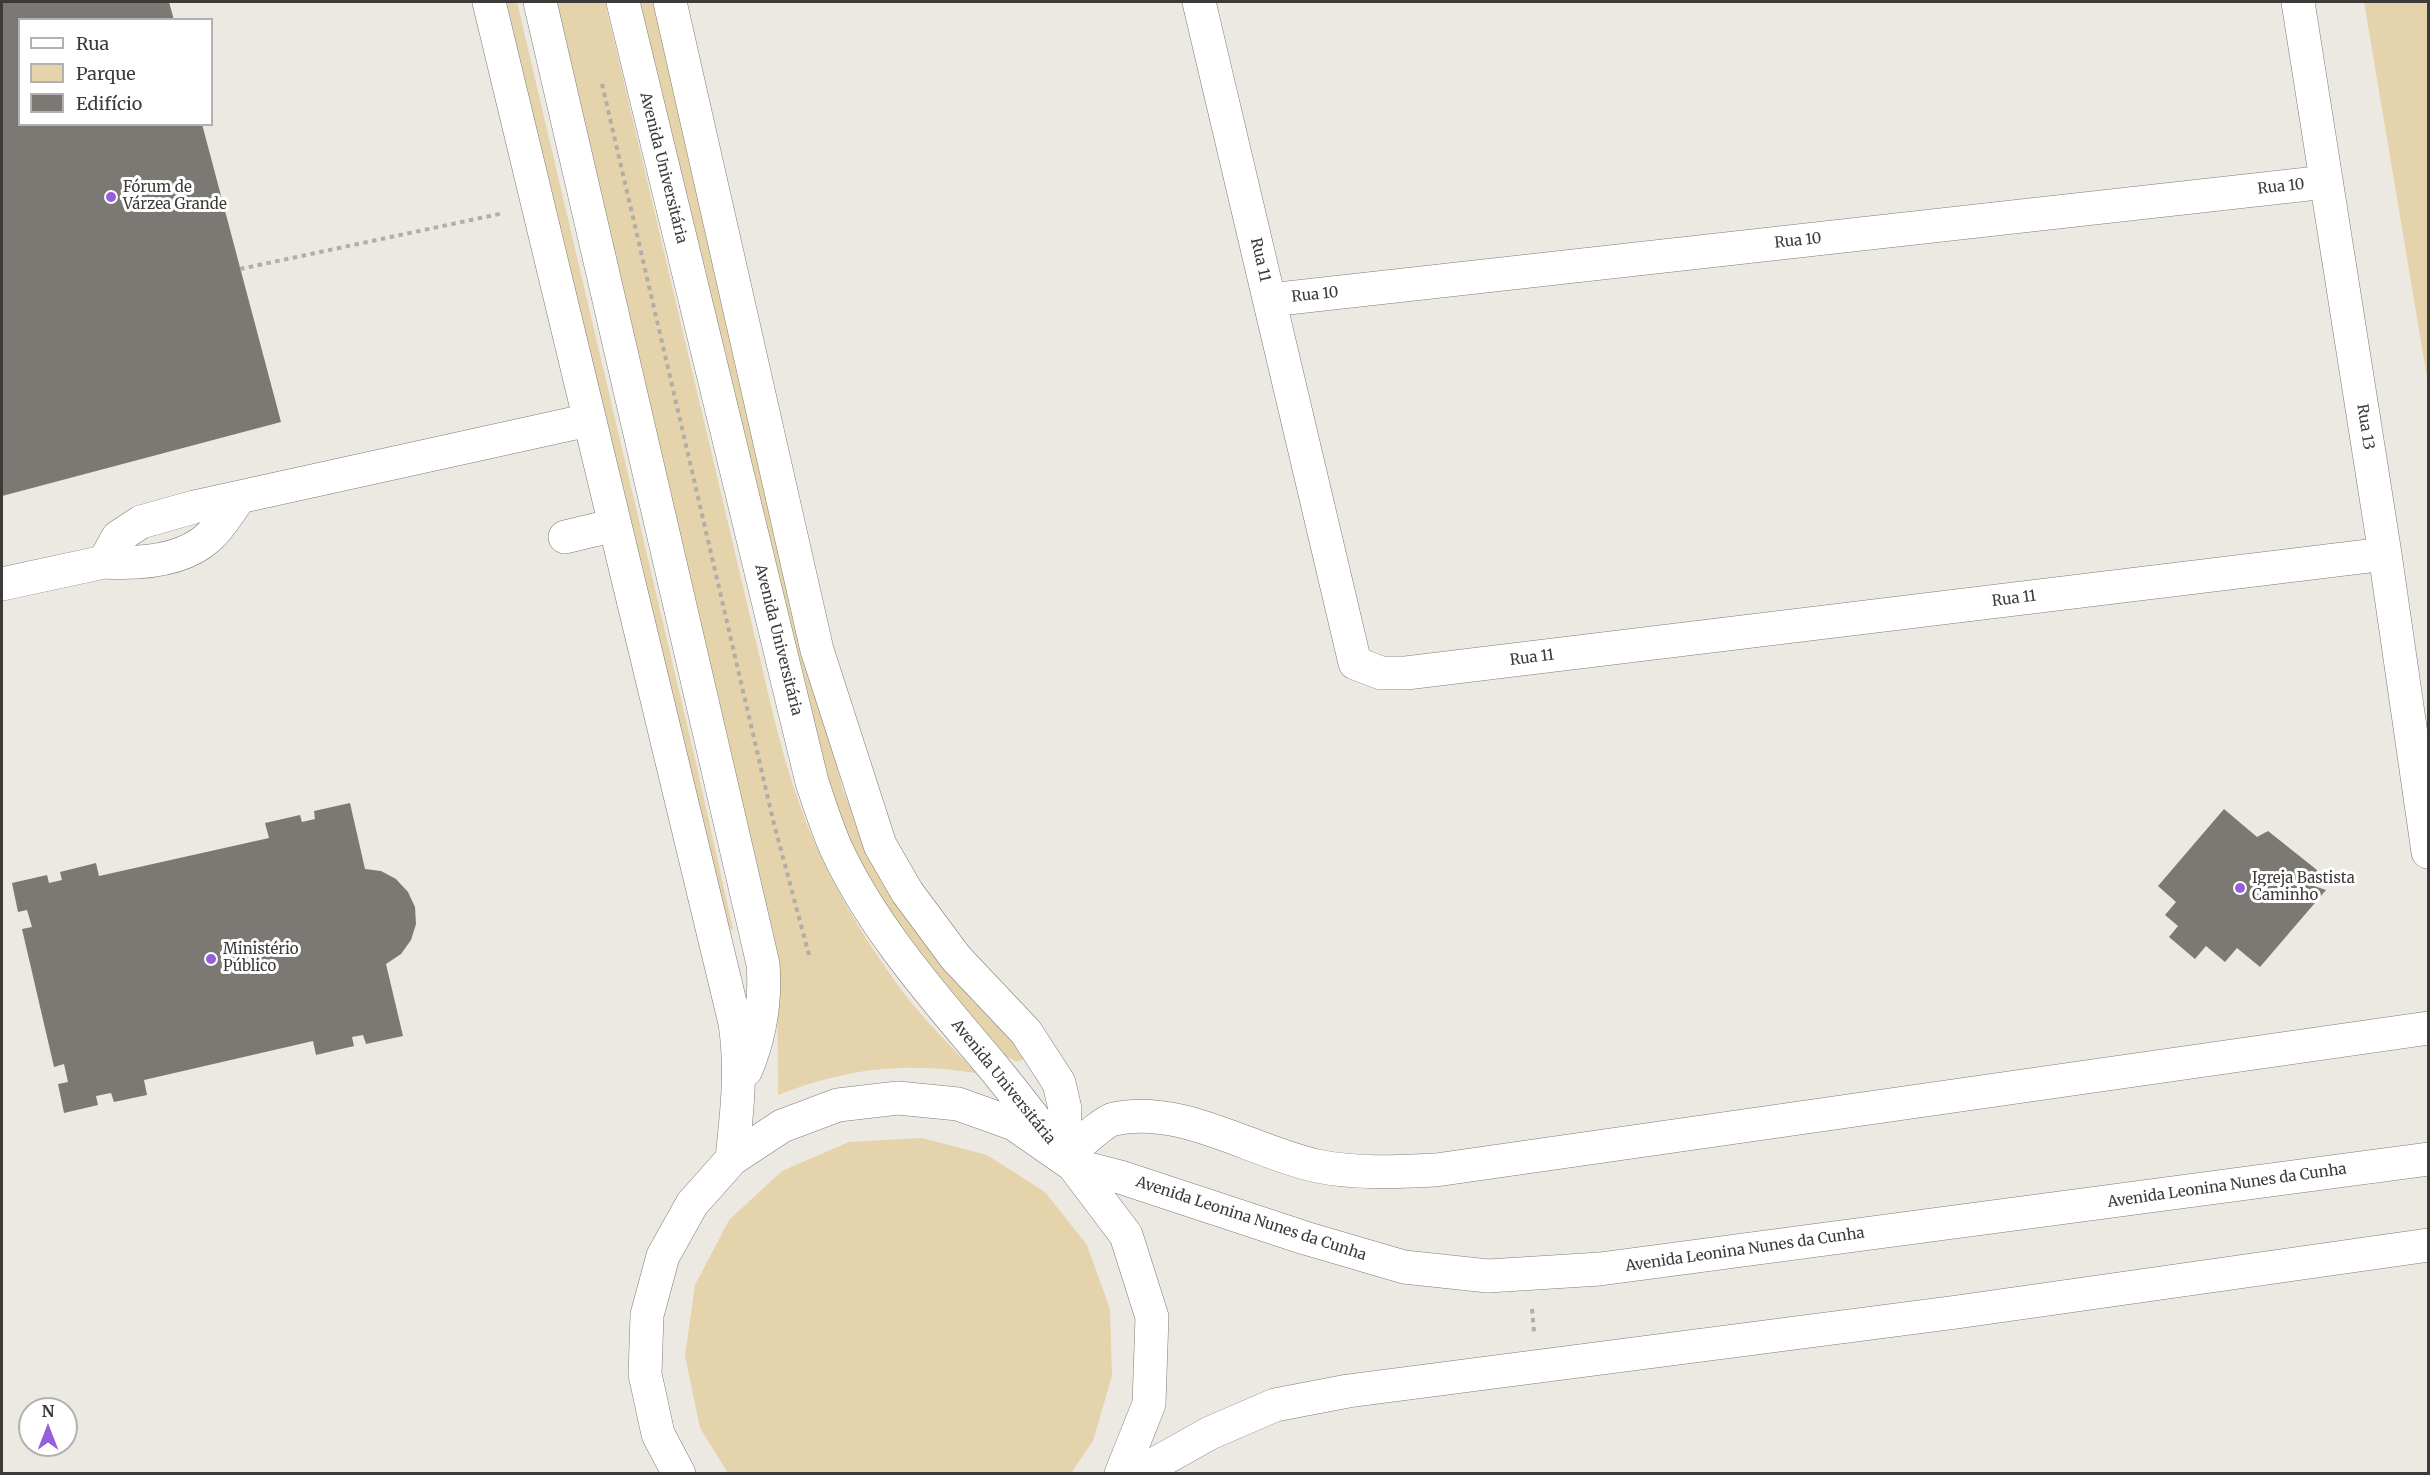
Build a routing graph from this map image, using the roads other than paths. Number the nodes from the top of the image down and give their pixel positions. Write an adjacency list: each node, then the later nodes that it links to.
1 (489, 2): 9 (street)
2 (540, 2): 16 (street)
3 (623, 2): 19 (street, Avenida Universitária)
4 (670, 2): 19 (street, Avenida Universitária)
5 (1199, 2): 8 (street, Rua 11)
6 (2298, 2): 7 (street, Rua 13)
7 (2326, 182): 8 (street, Rua 10); 12 (street, Rua 13)
8 (1270, 300): 12 (street, Rua 11)
9 (589, 420): 10 (street); 13 (street)
10 (615, 525): 11 (street); 16 (street)
11 (565, 537)
12 (2385, 554): 14 (street, Rua 13)
13 (2, 584)
14 (2428, 852)
15 (2428, 1028): 19 (street)
16 (740, 1084): 17 (street)
17 (732, 1159): 19 (street); 21 (street)
18 (2428, 1159): 19 (street, Avenida Leonina Nunes da Cunha)
19 (1069, 1161): 24 (street)
20 (2428, 1245): 25 (street)
21 (658, 1434): 22 (street); 23 (street)
22 (652, 1473)
23 (678, 1473)
24 (1121, 1473)
25 (1137, 1473)

